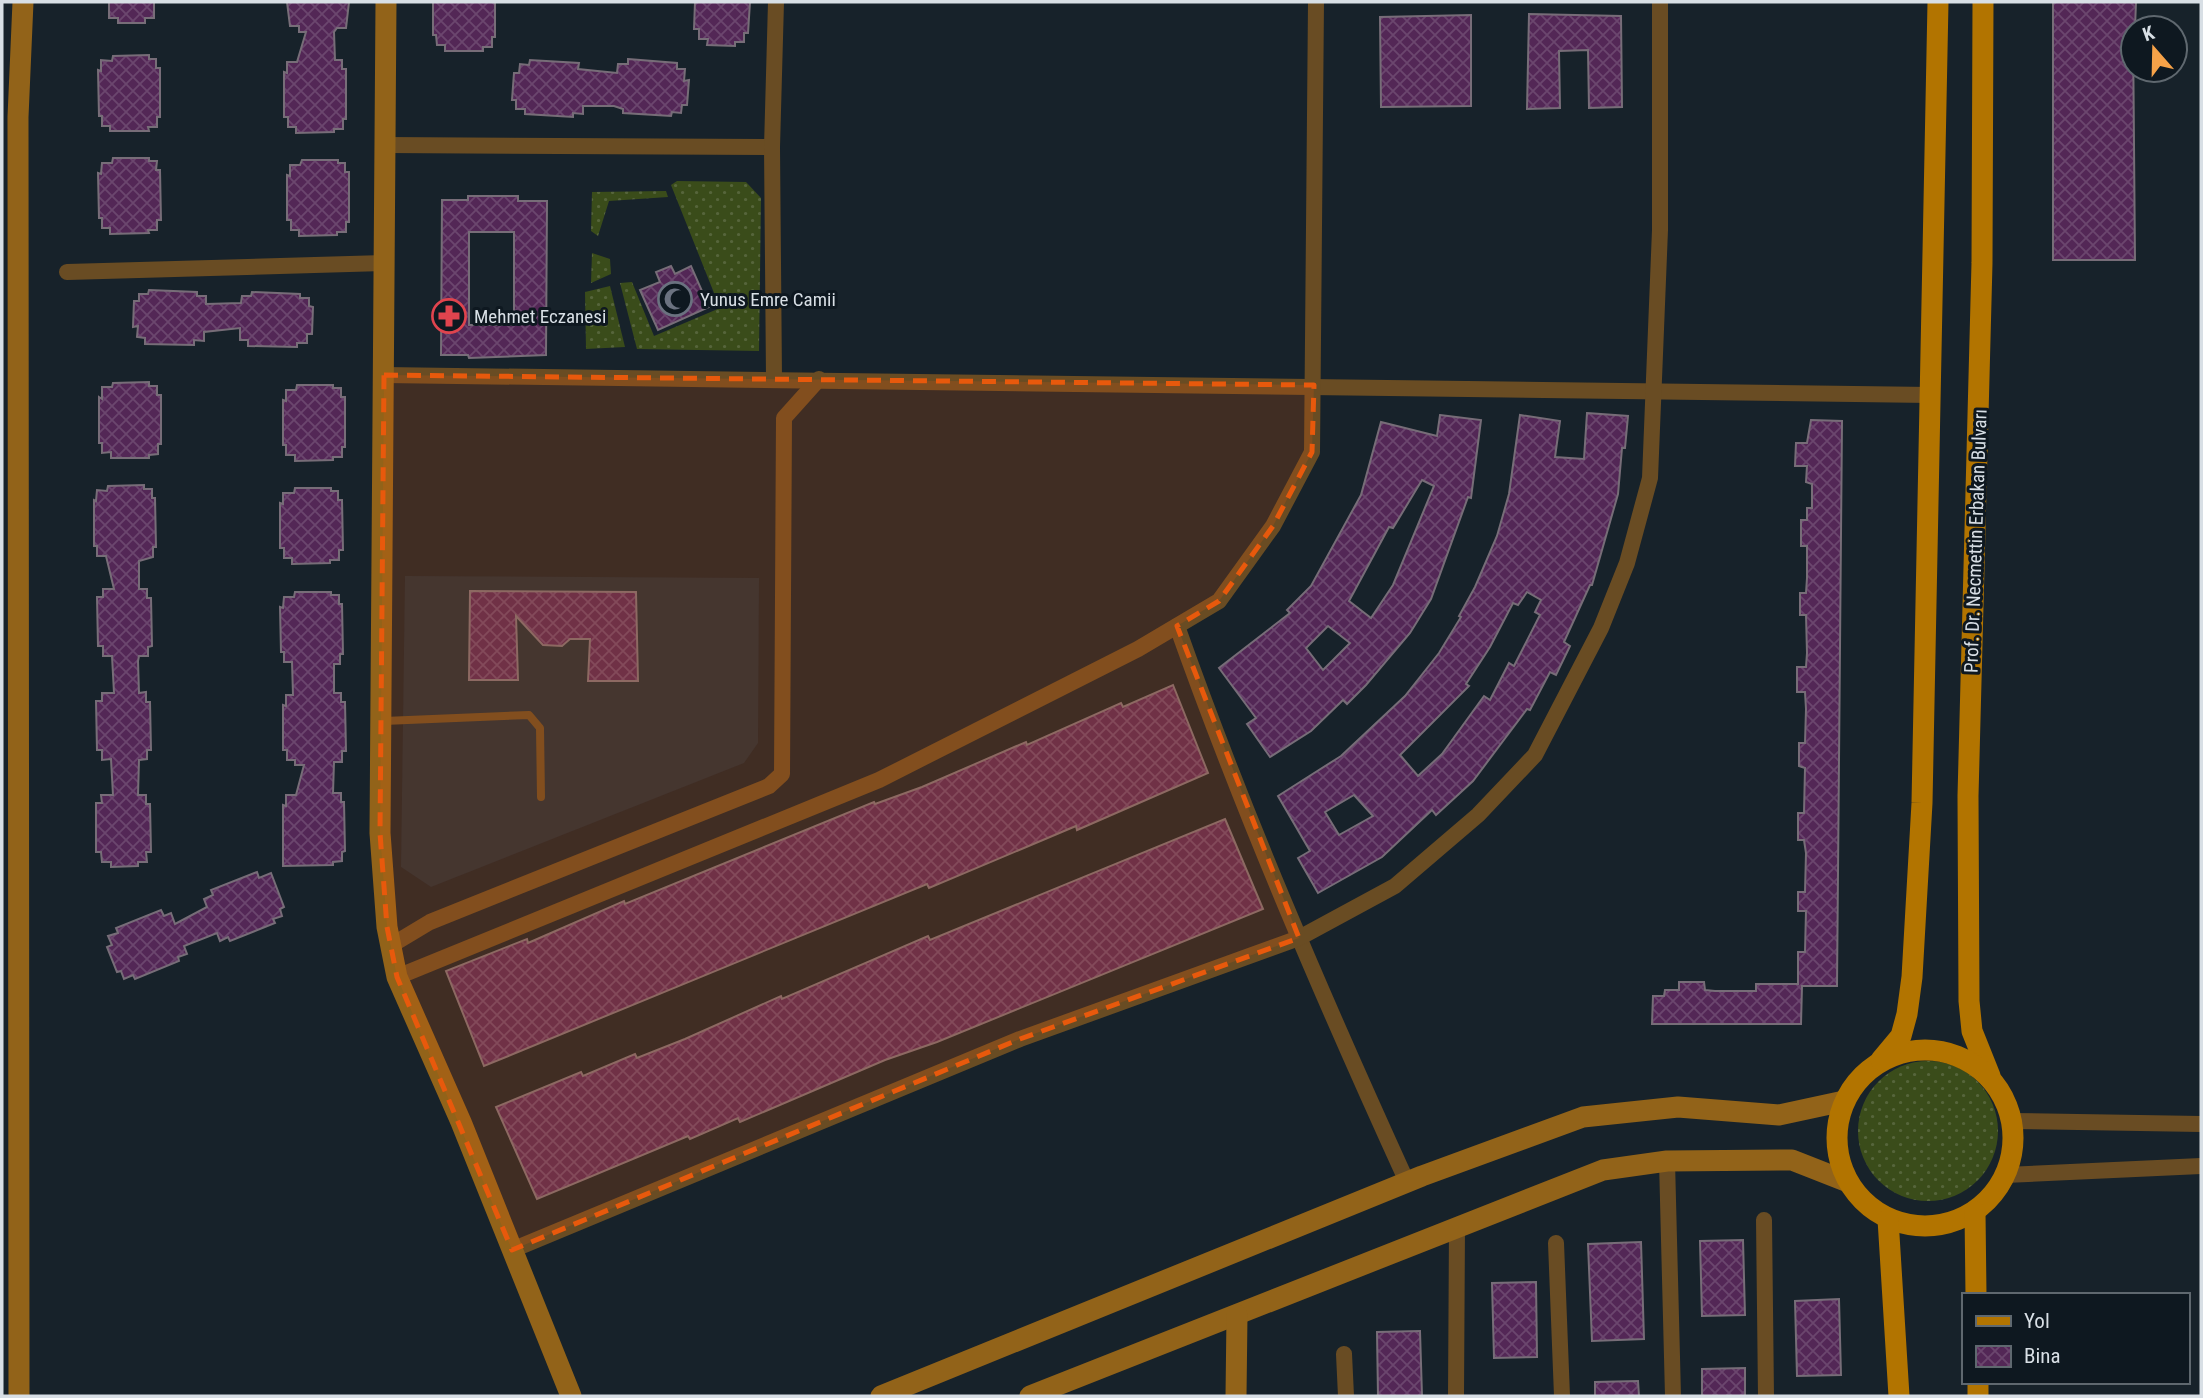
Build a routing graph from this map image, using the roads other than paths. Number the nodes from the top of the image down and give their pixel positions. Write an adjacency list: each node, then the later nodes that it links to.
1 (23, 2): 43 (street)
2 (386, 2): 8 (street)
3 (776, 2): 9 (street)
4 (1316, 2): 15 (street)
5 (1660, 2): 16 (street)
6 (1938, 2): 17 (main road)
7 (1983, 2): 25 (main road, Prof. Dr. Necmettin Erbakan Bulvarı)
8 (385, 145): 9 (street); 10 (street)
9 (772, 147): 13 (street)
10 (384, 264): 11 (street); 12 (street)
11 (67, 272)
12 (384, 375): 13 (street); 19 (street)
13 (774, 378): 14 (street)
14 (819, 379): 15 (street); 22 (street)
15 (1314, 385): 16 (street); 18 (street)
16 (1656, 390): 17 (street); 21 (street)
17 (1930, 395): 24 (main road)
18 (1177, 626): 21 (street); 23 (street)
19 (381, 721): 20 (lane); 22 (street)
20 (541, 797)
21 (1300, 938): 32 (street); 39 (street)
22 (390, 946): 23 (street)
23 (397, 977): 39 (street)
24 (1881, 1060): 25 (main road); 26 (main road)
25 (1990, 1076): 27 (main road)
26 (1844, 1101): 32 (street); 33 (main road)
27 (2012, 1121): 28 (street); 31 (main road)
28 (2201, 1124)
29 (1667, 1161): 33 (street); 37 (street); 51 (street)
30 (2201, 1166): 31 (street)
31 (2005, 1175): 34 (main road)
32 (1407, 1182): 45 (street)
33 (1848, 1182): 35 (main road)
34 (1975, 1212): 35 (main road); 40 (main road)
35 (1888, 1219): 53 (main road)
36 (1764, 1220): 52 (street)
37 (1457, 1227): 41 (street); 49 (street)
38 (1556, 1243): 50 (street)
39 (512, 1250): 44 (street)
40 (1976, 1293)
41 (1237, 1315): 46 (street); 47 (street)
42 (1344, 1354): 48 (street)
43 (19, 1396)
44 (572, 1396)
45 (881, 1396)
46 (1030, 1396)
47 (1236, 1396)
48 (1346, 1396)
49 (1456, 1396)
50 (1562, 1396)
51 (1673, 1396)
52 (1766, 1396)
53 (1899, 1396)

